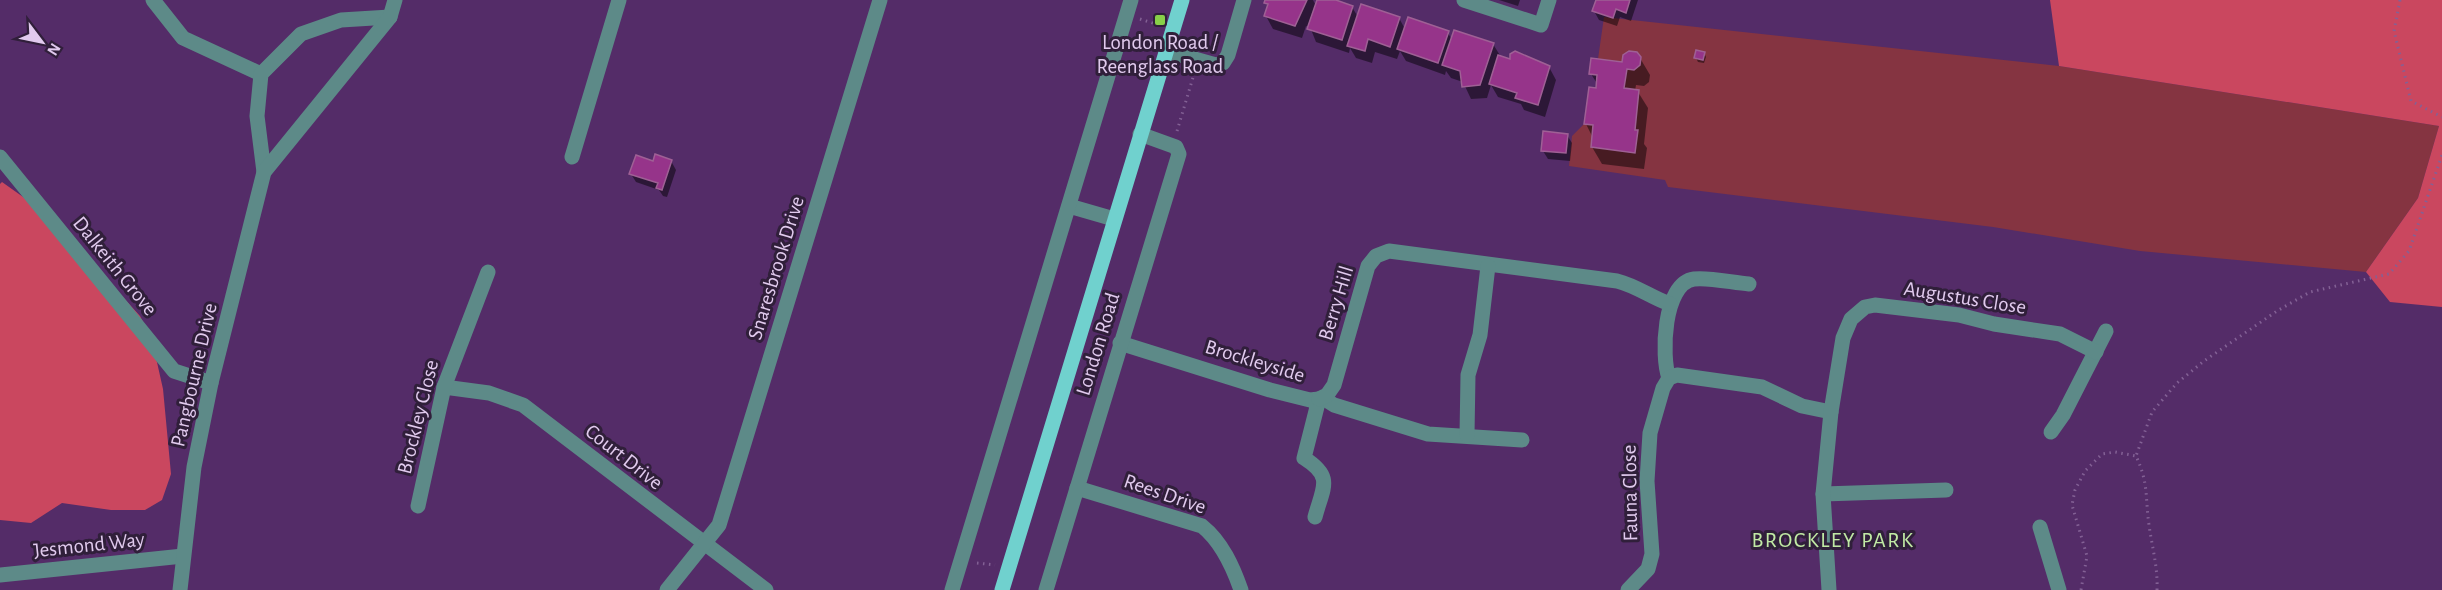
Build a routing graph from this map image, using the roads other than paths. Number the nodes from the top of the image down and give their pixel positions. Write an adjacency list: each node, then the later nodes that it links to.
1 (153, 0): 12 (street)
2 (395, 0): 10 (street, Pangbourne Drive)
3 (619, 0): 15 (street)
4 (880, 0): 40 (street, Snaresbrook Drive)
5 (1182, 0): 11 (main road, London Road)
6 (1244, 0): 11 (street)
7 (1464, 0): 8 (street)
8 (1549, 0)
9 (1129, 7): 17 (street)
10 (390, 16): 12 (street); 16 (street, Pangbourne Drive)
11 (1166, 51): 13 (main road, London Road)
12 (261, 74): 16 (street, Pangbourne Drive)
13 (1140, 134): 18 (main road, London Road); 24 (street, London Road)
14 (0, 157): 27 (street, Dalkeith Grove)
15 (572, 157)
16 (264, 172): 27 (street, Pangbourne Drive)
17 (1069, 206): 18 (street); 46 (street)
18 (1114, 219): 47 (main road, London Road)
19 (1488, 266): 22 (street, Berry Hill); 29 (street, Berry Hill); 32 (street)
20 (488, 272): 28 (street, Brockley Close)
21 (1749, 284): 22 (street)
22 (1670, 304): 26 (street)
23 (2106, 331): 25 (street)
24 (1120, 343): 29 (street, Brockleyside); 34 (street, London Road)
25 (2096, 351): 30 (street, Augustus Close); 31 (street)
26 (1669, 378): 30 (street); 50 (street, Fauna Close)
27 (211, 383): 41 (street, Pangbourne Drive)
28 (444, 387): 37 (street, Brockley Close); 40 (street, Court Drive)
29 (1321, 398): 32 (street); 38 (street, Brockleyside)
30 (1831, 412): 36 (street)
31 (2051, 432)
32 (1467, 435): 33 (street)
33 (1522, 440)
34 (1077, 488): 48 (street, London Road); 49 (street, Rees Drive)
35 (1946, 490): 36 (street)
36 (1823, 494): 51 (street)
37 (418, 506)
38 (1315, 517)
39 (2040, 527): 52 (street)
40 (704, 544): 44 (street, Snaresbrook Drive); 45 (street, Court Drive)
41 (183, 556): 42 (street, Jesmond Way); 43 (street, Pangbourne Drive)
42 (0, 575)
43 (180, 590)
44 (667, 590)
45 (766, 590)
46 (952, 590)
47 (1002, 590)
48 (1046, 590)
49 (1242, 590)
50 (1628, 590)
51 (1829, 590)
52 (2059, 590)

